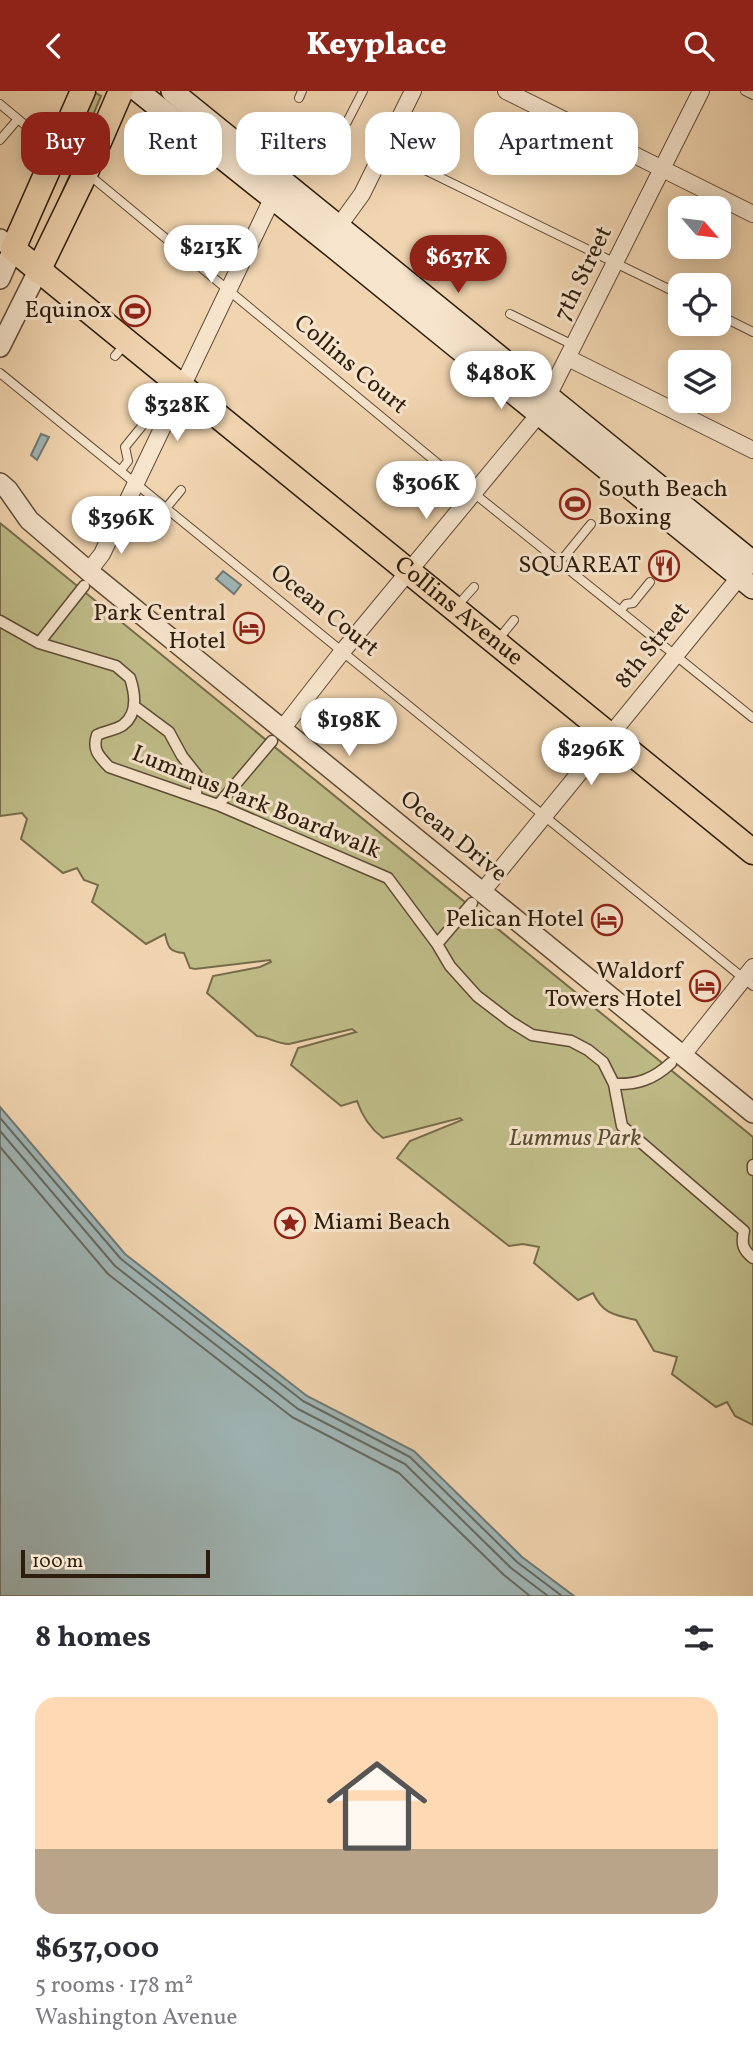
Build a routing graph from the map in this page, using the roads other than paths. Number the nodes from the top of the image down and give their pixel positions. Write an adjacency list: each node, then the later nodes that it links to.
1 (83, 91): 12 (main road)
2 (121, 91): 15 (main road)
3 (138, 91): 25 (main road)
4 (172, 91): 27 (main road)
5 (363, 91): 14 (lane)
6 (413, 91): 13 (street)
7 (506, 91): 19 (street)
8 (701, 91): 19 (street, 7th Street)
9 (745, 91): 10 (lane)
10 (753, 95)
11 (0, 104): 16 (lane)
12 (74, 112)
13 (403, 112)
14 (351, 114)
15 (110, 116)
16 (18, 118): 17 (lane); 18 (lane)
17 (21, 121)
18 (0, 140)
19 (662, 169): 26 (street); 29 (street, 7th Street)
20 (44, 175): 28 (main road)
21 (85, 175): 30 (main road)
22 (90, 175): 33 (lane, Collins Court)
23 (371, 175): 27 (street)
24 (435, 175): 29 (lane)
25 (272, 199): 27 (main road); 33 (street)
26 (753, 213)
27 (334, 234): 41 (main road)
28 (6, 244): 30 (main road, Collins Avenue); 31 (street)
29 (615, 263): 32 (lane); 38 (street, 7th Street)
30 (38, 271): 37 (street); 40 (main road, Collins Avenue)
31 (0, 279)
32 (668, 289)
33 (229, 290): 40 (street); 47 (lane, Collins Court)
34 (510, 314): 38 (lane)
35 (731, 321): 36 (lane)
36 (753, 332)
37 (0, 347)
38 (571, 352): 41 (street, 7th Street); 42 (street)
39 (0, 373): 43 (lane, Ocean Court)
40 (174, 393): 43 (lane); 45 (street); 52 (main road, Collins Avenue)
41 (544, 405): 47 (street, 7th Street); 51 (main road)
42 (753, 450)
43 (121, 470): 45 (lane, Ocean Court)
44 (0, 483): 53 (street, Ocean Drive)
45 (137, 483): 48 (lane, Ocean Court); 53 (street)
46 (181, 490): 48 (lane)
47 (474, 493): 50 (lane, Collins Court); 52 (street, 7th Street)
48 (167, 507): 62 (lane, Ocean Court)
49 (591, 524): 50 (lane)
50 (560, 562): 57 (lane, Collins Court)
51 (750, 569): 63 (street, 8th Street)
52 (408, 572): 56 (main road, Collins Avenue); 62 (street, 7th Street)
53 (86, 579): 60 (street); 66 (street, Ocean Drive)
54 (650, 582): 57 (lane)
55 (474, 587): 56 (lane)
56 (454, 610): 61 (main road, Collins Avenue)
57 (621, 611): 63 (lane, Collins Court)
58 (514, 620): 61 (lane)
59 (0, 621): 60 (street, Lummus Park Boardwalk)
60 (39, 643): 64 (street, Lummus Park Boardwalk)
61 (495, 644): 67 (main road, Collins Avenue)
62 (342, 652): 66 (street, 7th Street); 70 (lane, Ocean Court)
63 (674, 655): 65 (lane, Collins Court); 67 (street, 8th Street)
64 (134, 706): 68 (street); 68 (street, Lummus Park Boardwalk)
65 (753, 718)
66 (277, 735): 69 (street); 72 (street, Ocean Drive)
67 (610, 736): 70 (street, 8th Street); 71 (main road, Collins Avenue)
68 (196, 797): 69 (street, Lummus Park Boardwalk)
69 (218, 805): 73 (street, Lummus Park Boardwalk)
70 (544, 816): 72 (street, 8th Street); 74 (lane, Ocean Court)
71 (753, 852)
72 (477, 898): 73 (street); 75 (street, Ocean Drive)
73 (438, 944): 76 (street, Lummus Park Boardwalk)
74 (750, 977): 75 (street)
75 (677, 1060): 76 (street); 77 (street, Ocean Drive)
76 (614, 1084): 78 (street, Lummus Park Boardwalk)
77 (753, 1114)
78 (753, 1258)

